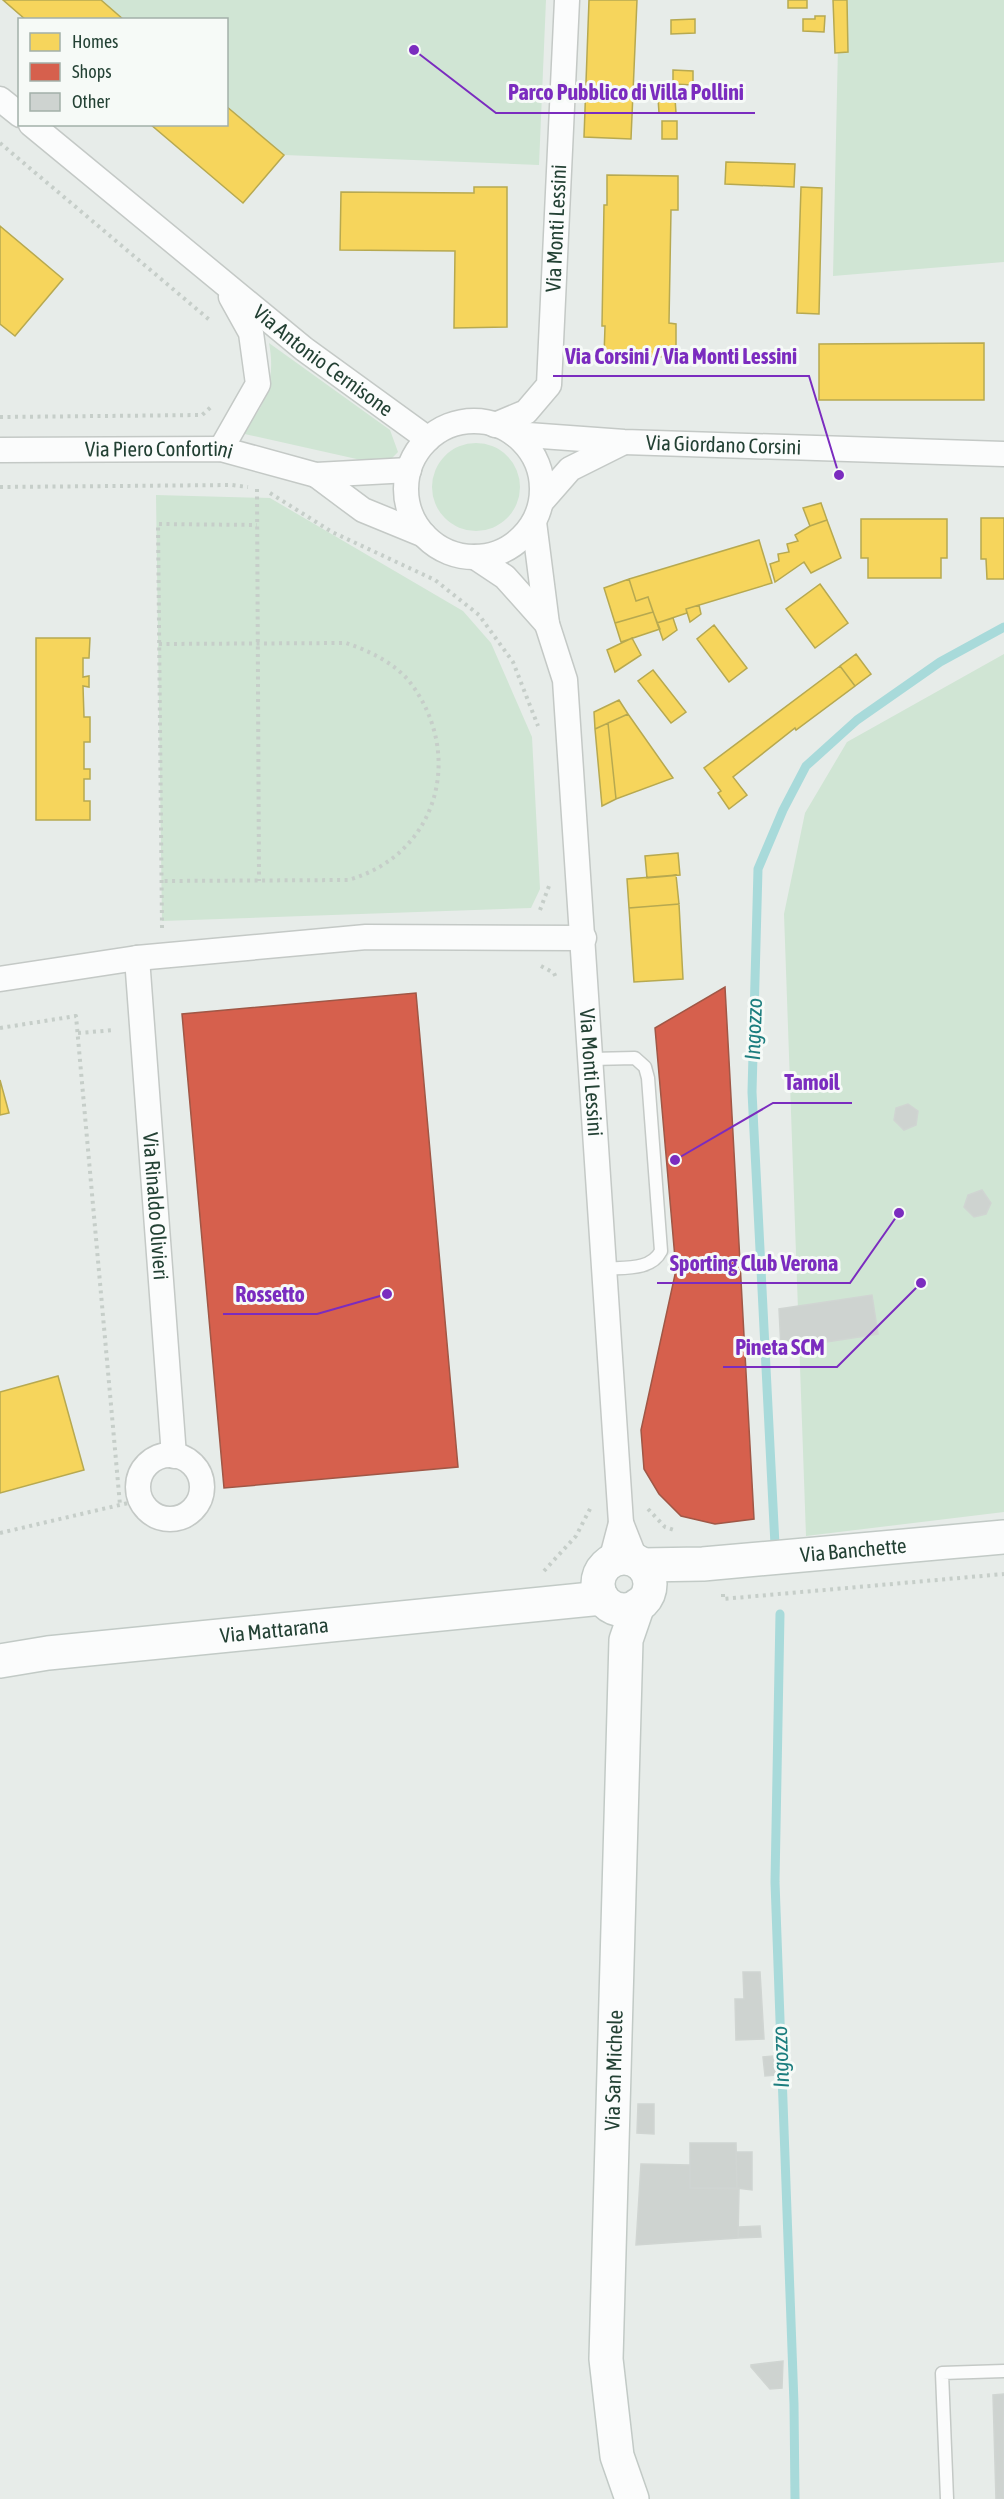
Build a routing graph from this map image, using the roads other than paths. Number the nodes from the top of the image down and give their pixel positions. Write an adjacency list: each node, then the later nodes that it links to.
1 (567, 0): 6 (street, Via Monti Lessini)
2 (0, 99): 3 (street)
3 (18, 114)
4 (33, 126): 5 (street, Via Antonio Cernisone)
5 (221, 281): 7 (street, Via Antonio Cernisone); 9 (street, Via Antonio Cernisone)
6 (504, 430): 7 (street); 8 (street, Via Giordano Corsini); 14 (street)
7 (428, 439): 12 (street)
8 (624, 442): 11 (street, Via Giordano Corsini); 14 (street, Via Giordano Corsini)
9 (221, 449): 10 (street, Via Piero Confortini); 13 (street, Via Piero Confortini)
10 (0, 450)
11 (1004, 454)
12 (409, 470): 13 (street, Via Piero Confortini); 15 (street)
13 (316, 475): 15 (street, Via Piero Confortini)
14 (538, 511): 16 (street); 17 (street, Via Monti Lessini)
15 (424, 535): 16 (street)
16 (475, 557): 17 (street, Via Monti Lessini)
17 (547, 624): 18 (street, Via Monti Lessini)
18 (584, 938): 19 (street); 21 (street, Via Monti Lessini)
19 (137, 958): 20 (street); 23 (street, Via Rinaldo Olivieri)
20 (0, 980)
21 (591, 1059): 22 (street, Via Monti Lessini); 22 (lane)
22 (603, 1269): 25 (street, Via Monti Lessini)
23 (174, 1456): 23 (street)
24 (1004, 1537): 25 (street, Via Banchette)
25 (624, 1583): 26 (street, Via Mattarana); 28 (street, Via San Michele)
26 (0, 1661)
27 (1004, 2371): 29 (lane)
28 (632, 2499)
29 (947, 2499)

